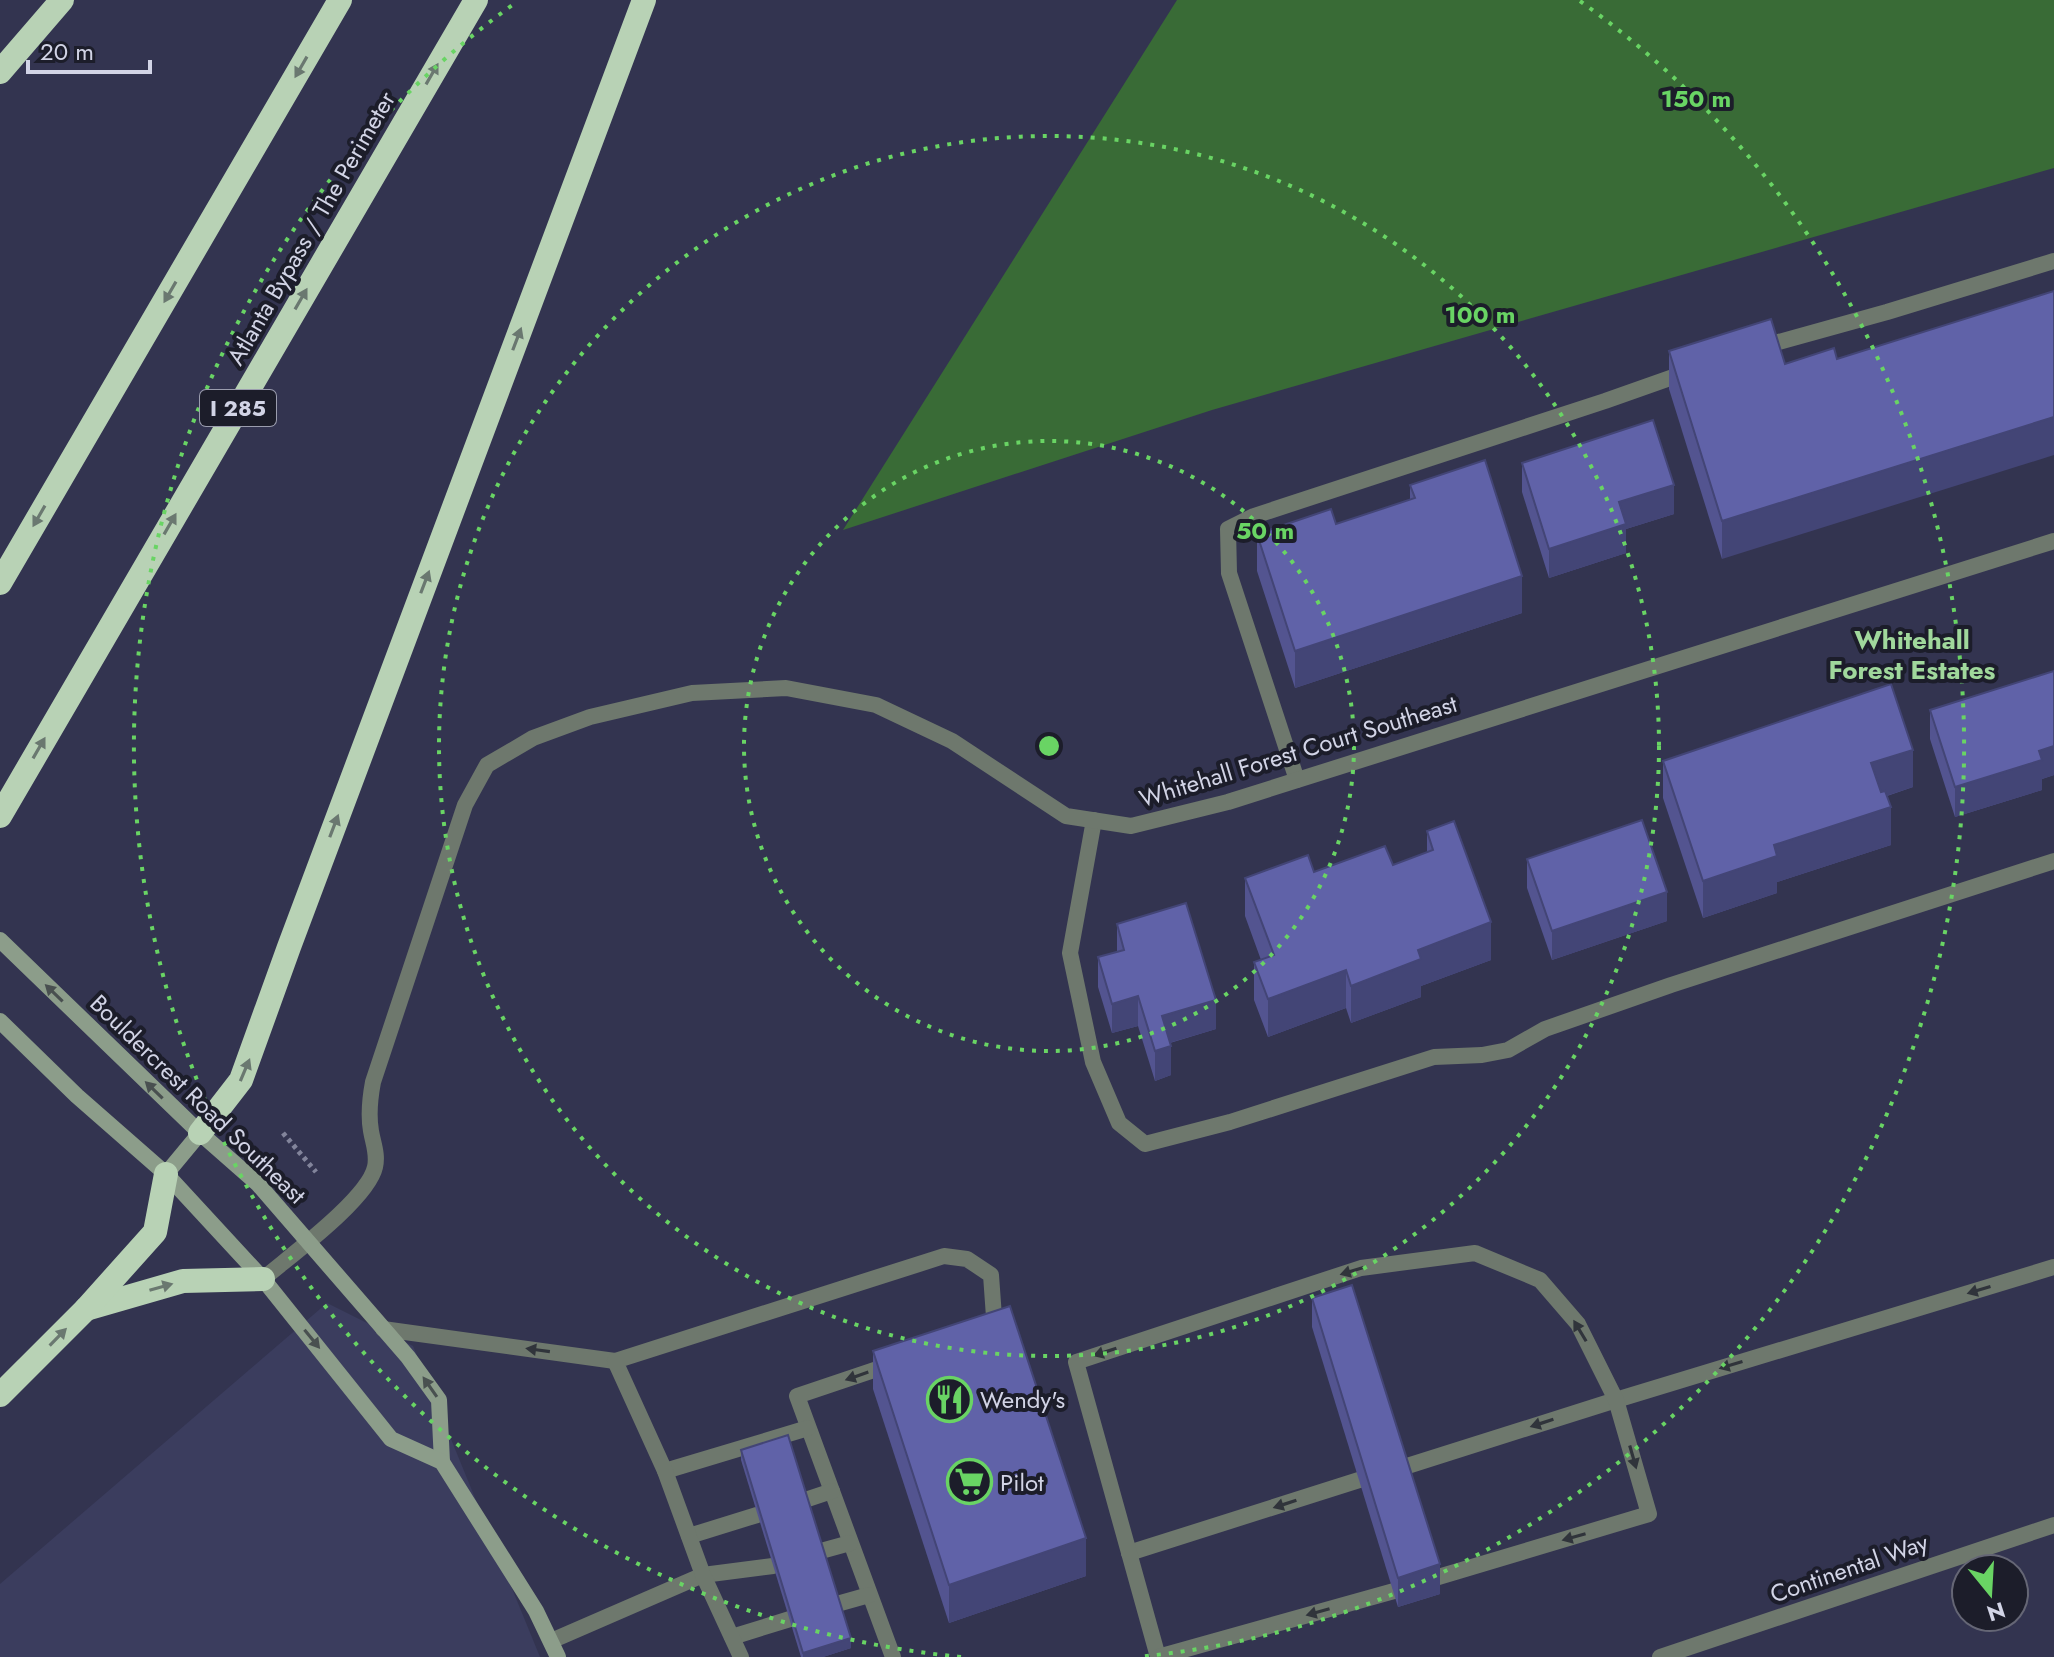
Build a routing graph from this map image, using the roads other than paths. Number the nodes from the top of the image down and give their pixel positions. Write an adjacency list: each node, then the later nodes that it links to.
1 (62, 0): 5 (highway)
2 (340, 0): 10 (highway, one-way to 10)
3 (476, 0): 12 (highway, Atlanta Bypass / The Perimeter / I 285, one-way to 3)
4 (644, 0): 17 (highway, one-way to 4)
5 (0, 72)
6 (2054, 261): 7 (street)
7 (1744, 351)
8 (1702, 366): 11 (street)
9 (2054, 541): 11 (street, Whitehall Forest Court Southeast)
10 (0, 583)
11 (1297, 780): 13 (street, Whitehall Forest Court Southeast)
12 (0, 816)
13 (1094, 820): 14 (street); 19 (street, Whitehall Forest Court Southeast)
14 (2054, 861)
15 (0, 940): 17 (street, Bouldercrest Road Southeast, one-way to 15)
16 (0, 1021): 18 (street)
17 (200, 1133): 18 (street); 19 (street, Bouldercrest Road Southeast)
18 (166, 1174): 21 (street); 22 (highway)
19 (308, 1241): 21 (street, Whitehall Forest Court Southeast); 23 (street, Bouldercrest Road Southeast)
20 (2054, 1267): 28 (street, one-way to 28)
21 (263, 1279): 22 (highway, one-way to 21); 30 (street, one-way to 30)
22 (86, 1309): 27 (highway, one-way to 22)
23 (383, 1329): 26 (street, one-way to 23); 30 (street, Bouldercrest Road Southeast, one-way to 23)
24 (973, 1337): 26 (street)
25 (914, 1357): 29 (street, one-way to 29)
26 (615, 1361): 32 (street)
27 (0, 1395)
28 (1616, 1400): 31 (street, one-way to 31); 41 (street, one-way to 41); 44 (street, one-way to 44)
29 (808, 1428): 32 (street); 34 (street)
30 (442, 1462): 50 (street, Bouldercrest Road Southeast)
31 (1401, 1468)
32 (665, 1471): 38 (street)
33 (1359, 1480): 41 (street, one-way to 41)
34 (832, 1491): 35 (street); 39 (street)
35 (805, 1500)
36 (757, 1515): 38 (street)
37 (2054, 1525): 54 (street, Continental Way)
38 (689, 1536): 43 (street)
39 (850, 1543): 40 (street); 46 (street)
40 (821, 1551)
41 (1129, 1553): 53 (street)
42 (773, 1566): 43 (street)
43 (703, 1575): 49 (street); 50 (street)
44 (1435, 1578)
45 (1394, 1591): 53 (street, one-way to 53)
46 (869, 1595): 47 (street); 52 (street)
47 (837, 1604)
48 (790, 1619): 49 (street)
49 (732, 1637): 51 (street)
50 (555, 1649)
51 (741, 1657)
52 (893, 1657)
53 (1158, 1657)
54 (1660, 1657)

